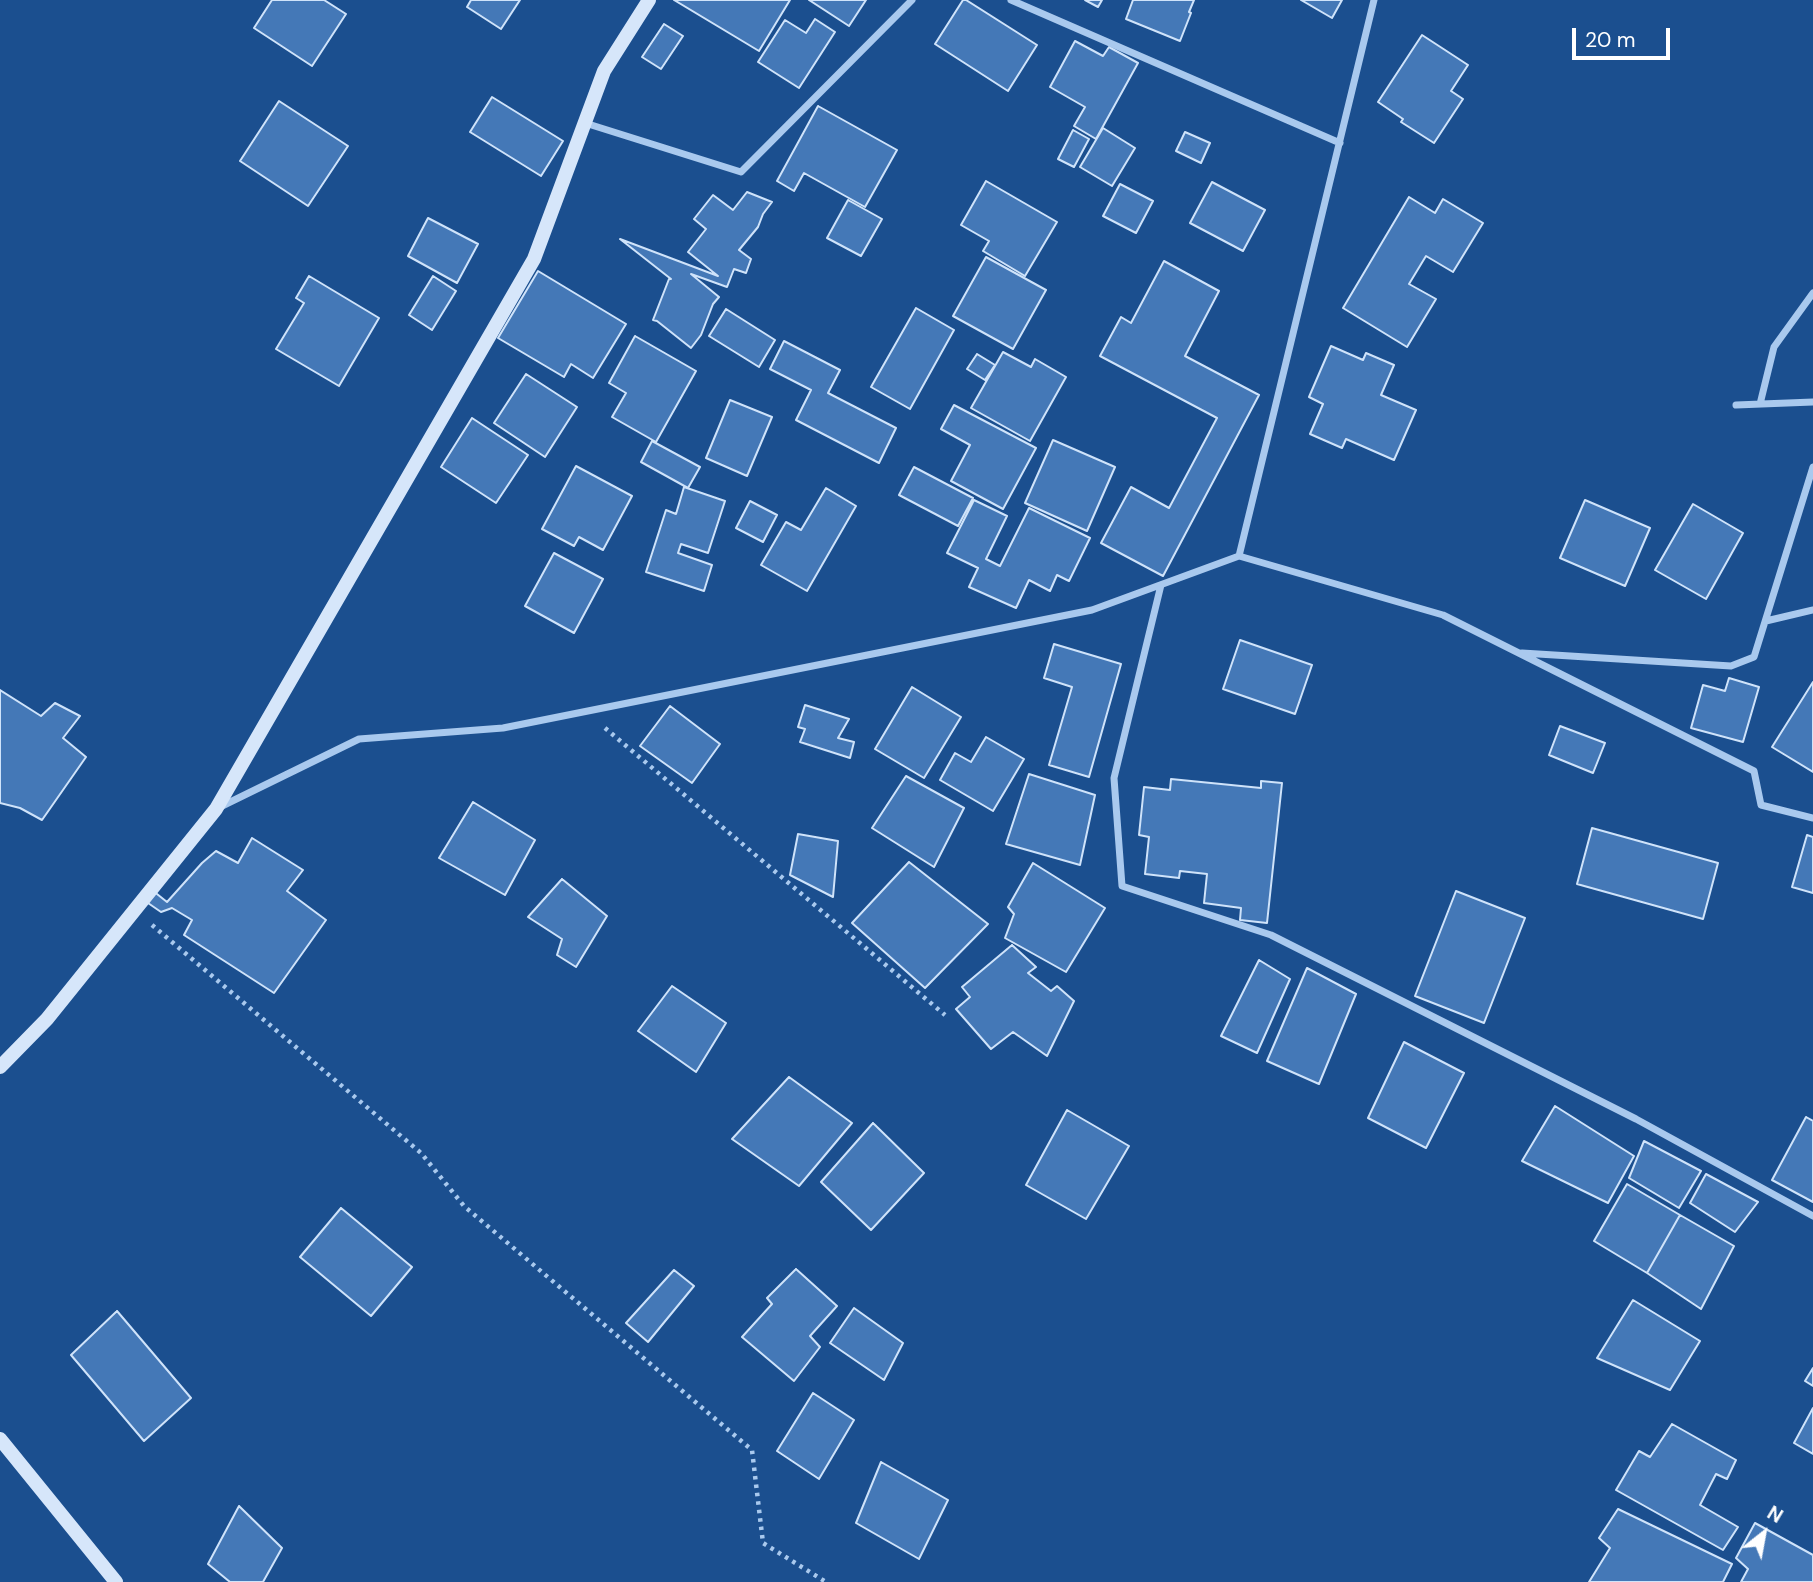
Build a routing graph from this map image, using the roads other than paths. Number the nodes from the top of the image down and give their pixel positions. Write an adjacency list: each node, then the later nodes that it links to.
1 (649, 0): 5 (street)
2 (912, 0): 5 (street)
3 (1011, 0): 6 (street)
4 (1374, 0): 6 (street)
5 (585, 123): 17 (street)
6 (1340, 143): 12 (street)
7 (1813, 293): 9 (street)
8 (1813, 402): 9 (street)
9 (1760, 404): 10 (street)
10 (1736, 405)
11 (1813, 467): 15 (street)
12 (1240, 556): 13 (street); 16 (street)
13 (1161, 585): 17 (street); 20 (street)
14 (1813, 610): 15 (street)
15 (1766, 621): 16 (street)
16 (1518, 653): 18 (street)
17 (216, 809): 19 (street)
18 (1813, 818)
19 (0, 1067)
20 (1813, 1216)
21 (0, 1439): 22 (street)
22 (116, 1582)

